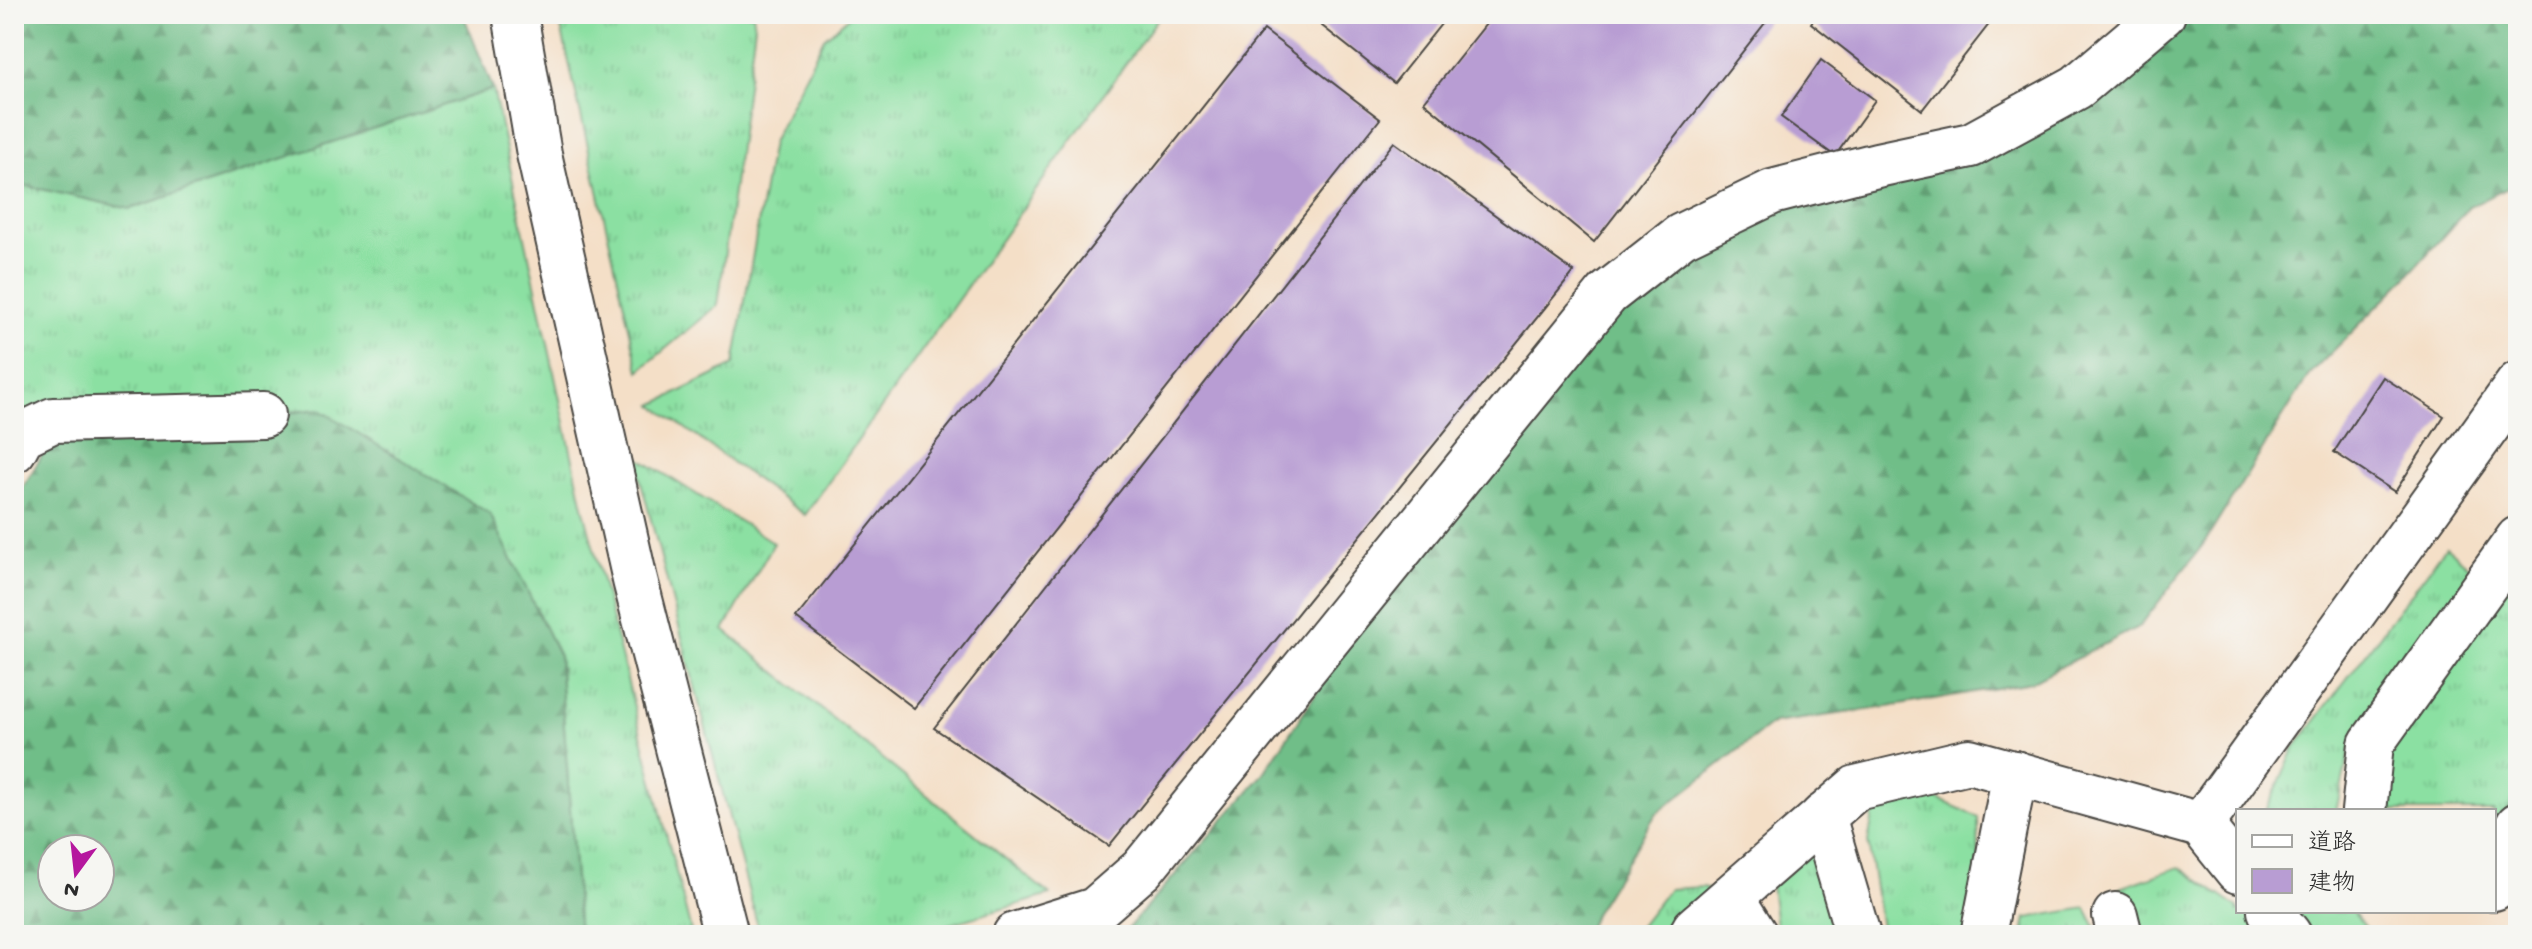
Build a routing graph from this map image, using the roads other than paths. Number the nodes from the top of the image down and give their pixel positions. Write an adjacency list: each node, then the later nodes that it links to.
1 (515, 14): 16 (street)
2 (2163, 14): 17 (street)
3 (2518, 384): 10 (street)
4 (263, 415): 5 (street)
5 (14, 450)
6 (2518, 539): 8 (street)
7 (2015, 773): 9 (street); 10 (street); 21 (street)
8 (2364, 809)
9 (1823, 816): 14 (street); 20 (street)
10 (2201, 825): 12 (street)
11 (2518, 825): 13 (street)
12 (2236, 869)
13 (2496, 883)
14 (1731, 897): 18 (street); 19 (street)
15 (2272, 913): 22 (street)
16 (726, 935)
17 (1015, 935)
18 (1691, 935)
19 (1755, 935)
20 (1858, 935)
21 (1983, 935)
22 (2289, 935)

